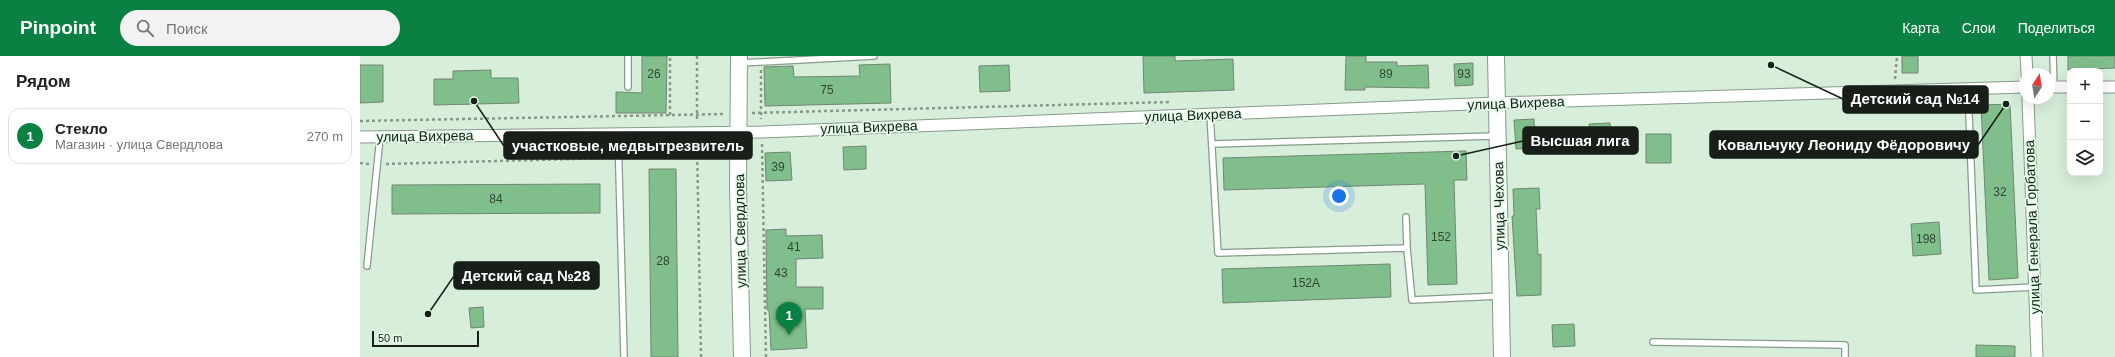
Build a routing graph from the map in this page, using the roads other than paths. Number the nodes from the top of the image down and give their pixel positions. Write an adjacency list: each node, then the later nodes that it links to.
1 (628, 56): 9 (lane)
2 (874, 56): 6 (lane)
3 (1496, 56): 16 (street, улица Чехова)
4 (2026, 56): 7 (street)
5 (2053, 56): 8 (lane)
6 (739, 59): 19 (street, улица Свердлова)
7 (2027, 68)
8 (2052, 68)
9 (628, 87)
10 (2055, 87): 11 (street)
11 (2067, 87)
12 (2103, 87): 13 (street)
13 (2115, 87)
14 (2019, 88): 15 (street, улица Вихрева)
15 (1968, 89): 16 (street, улица Вихрева); 28 (lane)
16 (1497, 103): 18 (street, улица Вихрева); 21 (street, улица Чехова)
17 (2028, 104): 28 (street, улица Генерала Горбатова)
18 (1210, 114): 19 (street, улица Вихрева); 24 (lane)
19 (738, 132): 20 (street, улица Вихрева); 32 (street, улица Свердлова)
20 (618, 134): 23 (street, улица Вихрева); 31 (lane)
21 (1498, 136): 24 (lane); 29 (street, улица Чехова)
22 (360, 137): 23 (street, улица Вихрева)
23 (380, 137): 27 (lane)
24 (1212, 144): 26 (lane)
25 (1406, 217): 26 (lane)
26 (1408, 248): 29 (lane)
27 (367, 266)
28 (2035, 287): 35 (street, улица Генерала Горбатова)
29 (1501, 296): 33 (street, улица Чехова)
30 (1653, 342): 34 (lane)
31 (624, 357)
32 (742, 357)
33 (1502, 357)
34 (1845, 357)
35 (2037, 357)

